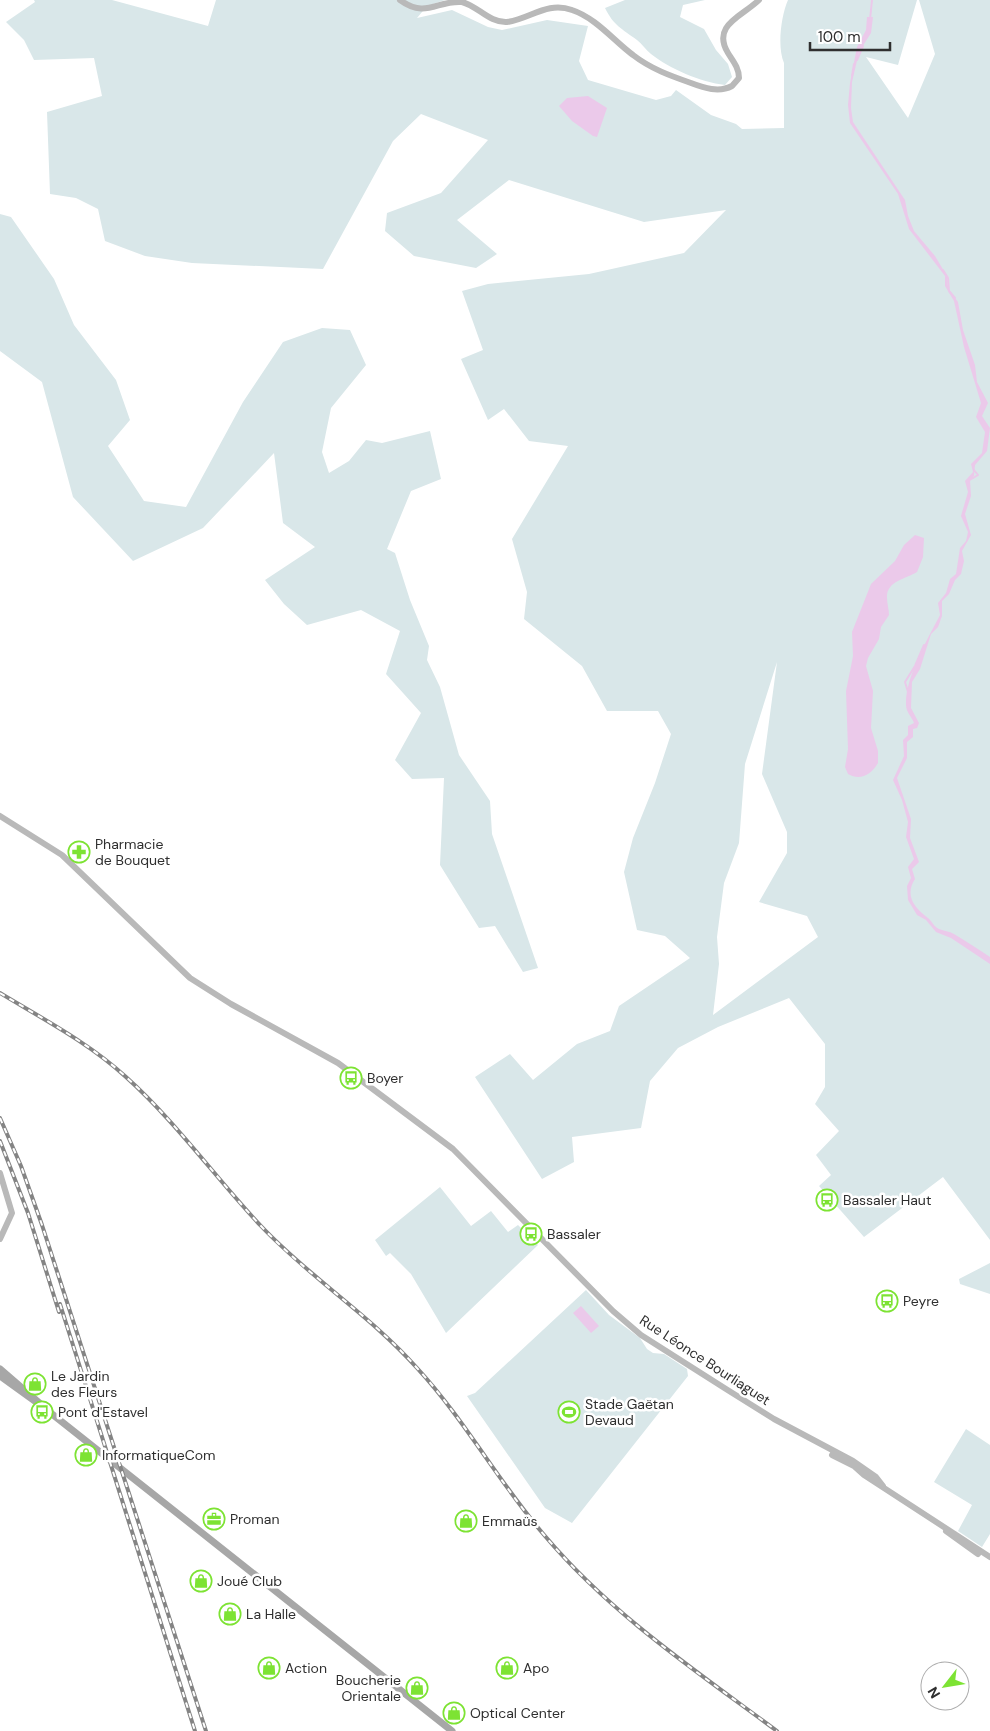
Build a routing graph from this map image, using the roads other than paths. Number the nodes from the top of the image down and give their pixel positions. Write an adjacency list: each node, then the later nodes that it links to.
1 (400, 0): 2 (main road)
2 (759, 0)
3 (0, 816): 9 (main road, Rue Léonce Bourliaguet)
4 (0, 1173): 5 (main road)
5 (0, 1239)
6 (0, 1369): 8 (main road)
7 (0, 1376): 8 (main road)
8 (41, 1404): 12 (main road)
9 (944, 1528): 10 (main road, Rue Léonce Bourliaguet); 11 (main road, Rue Léonce Bourliaguet)
10 (990, 1557)
11 (990, 1561)
12 (452, 1731)

